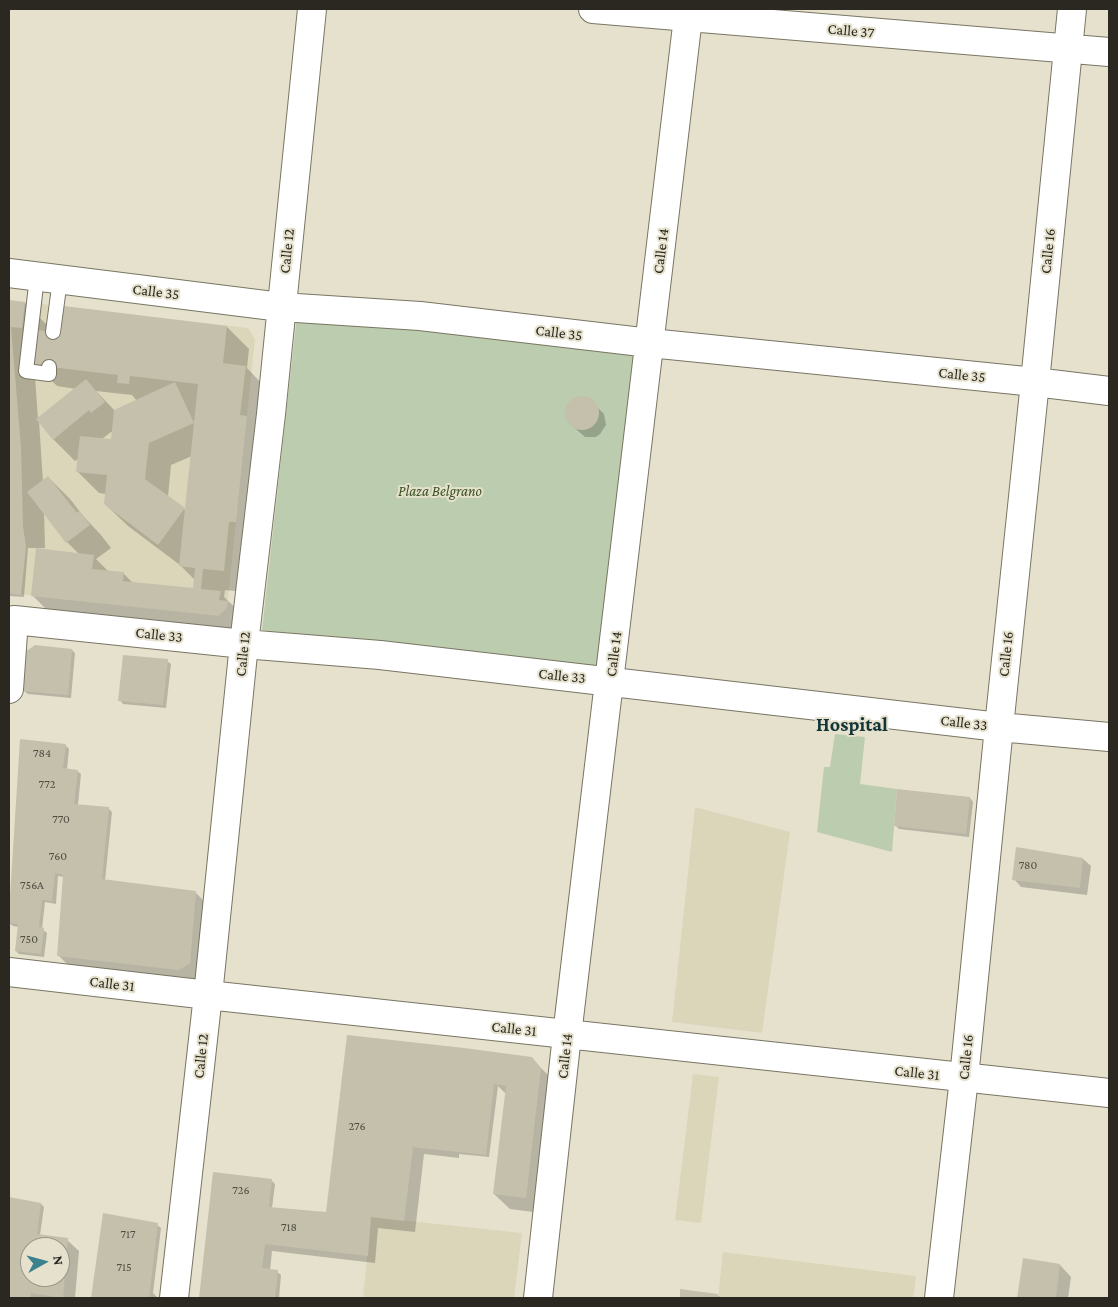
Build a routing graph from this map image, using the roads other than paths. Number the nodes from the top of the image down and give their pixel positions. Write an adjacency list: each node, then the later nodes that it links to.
1 (312, 9): 9 (street, Calle 12)
2 (593, 9): 4 (street, Calle 37)
3 (1072, 9): 5 (street, Calle 16)
4 (689, 13): 5 (street, Calle 37); 11 (street, Calle 14)
5 (1068, 49): 6 (street, Calle 37); 13 (street, Calle 16)
6 (1109, 52)
7 (9, 273): 8 (street, Calle 35)
8 (48, 278): 9 (street, Calle 35); 10 (lane); 12 (lane)
9 (281, 307): 11 (street, Calle 35); 15 (street, Calle 12)
10 (53, 332)
11 (650, 343): 13 (street, Calle 35); 16 (street, Calle 14)
12 (50, 367)
13 (1035, 382): 14 (street, Calle 35); 18 (street, Calle 16)
14 (1109, 391)
15 (244, 644): 16 (street, Calle 33); 17 (street, Calle 33); 21 (street, Calle 12)
16 (610, 682): 18 (street, Calle 33); 22 (street, Calle 14)
17 (9, 689)
18 (999, 727): 19 (street, Calle 33); 23 (street, Calle 16)
19 (1109, 737)
20 (9, 972): 21 (street, Calle 31)
21 (208, 995): 22 (street, Calle 31); 25 (street, Calle 12)
22 (567, 1035): 23 (street, Calle 31); 26 (street, Calle 14)
23 (964, 1078): 24 (street, Calle 31); 27 (street, Calle 16)
24 (1109, 1093)
25 (174, 1298)
26 (538, 1298)
27 (939, 1298)

